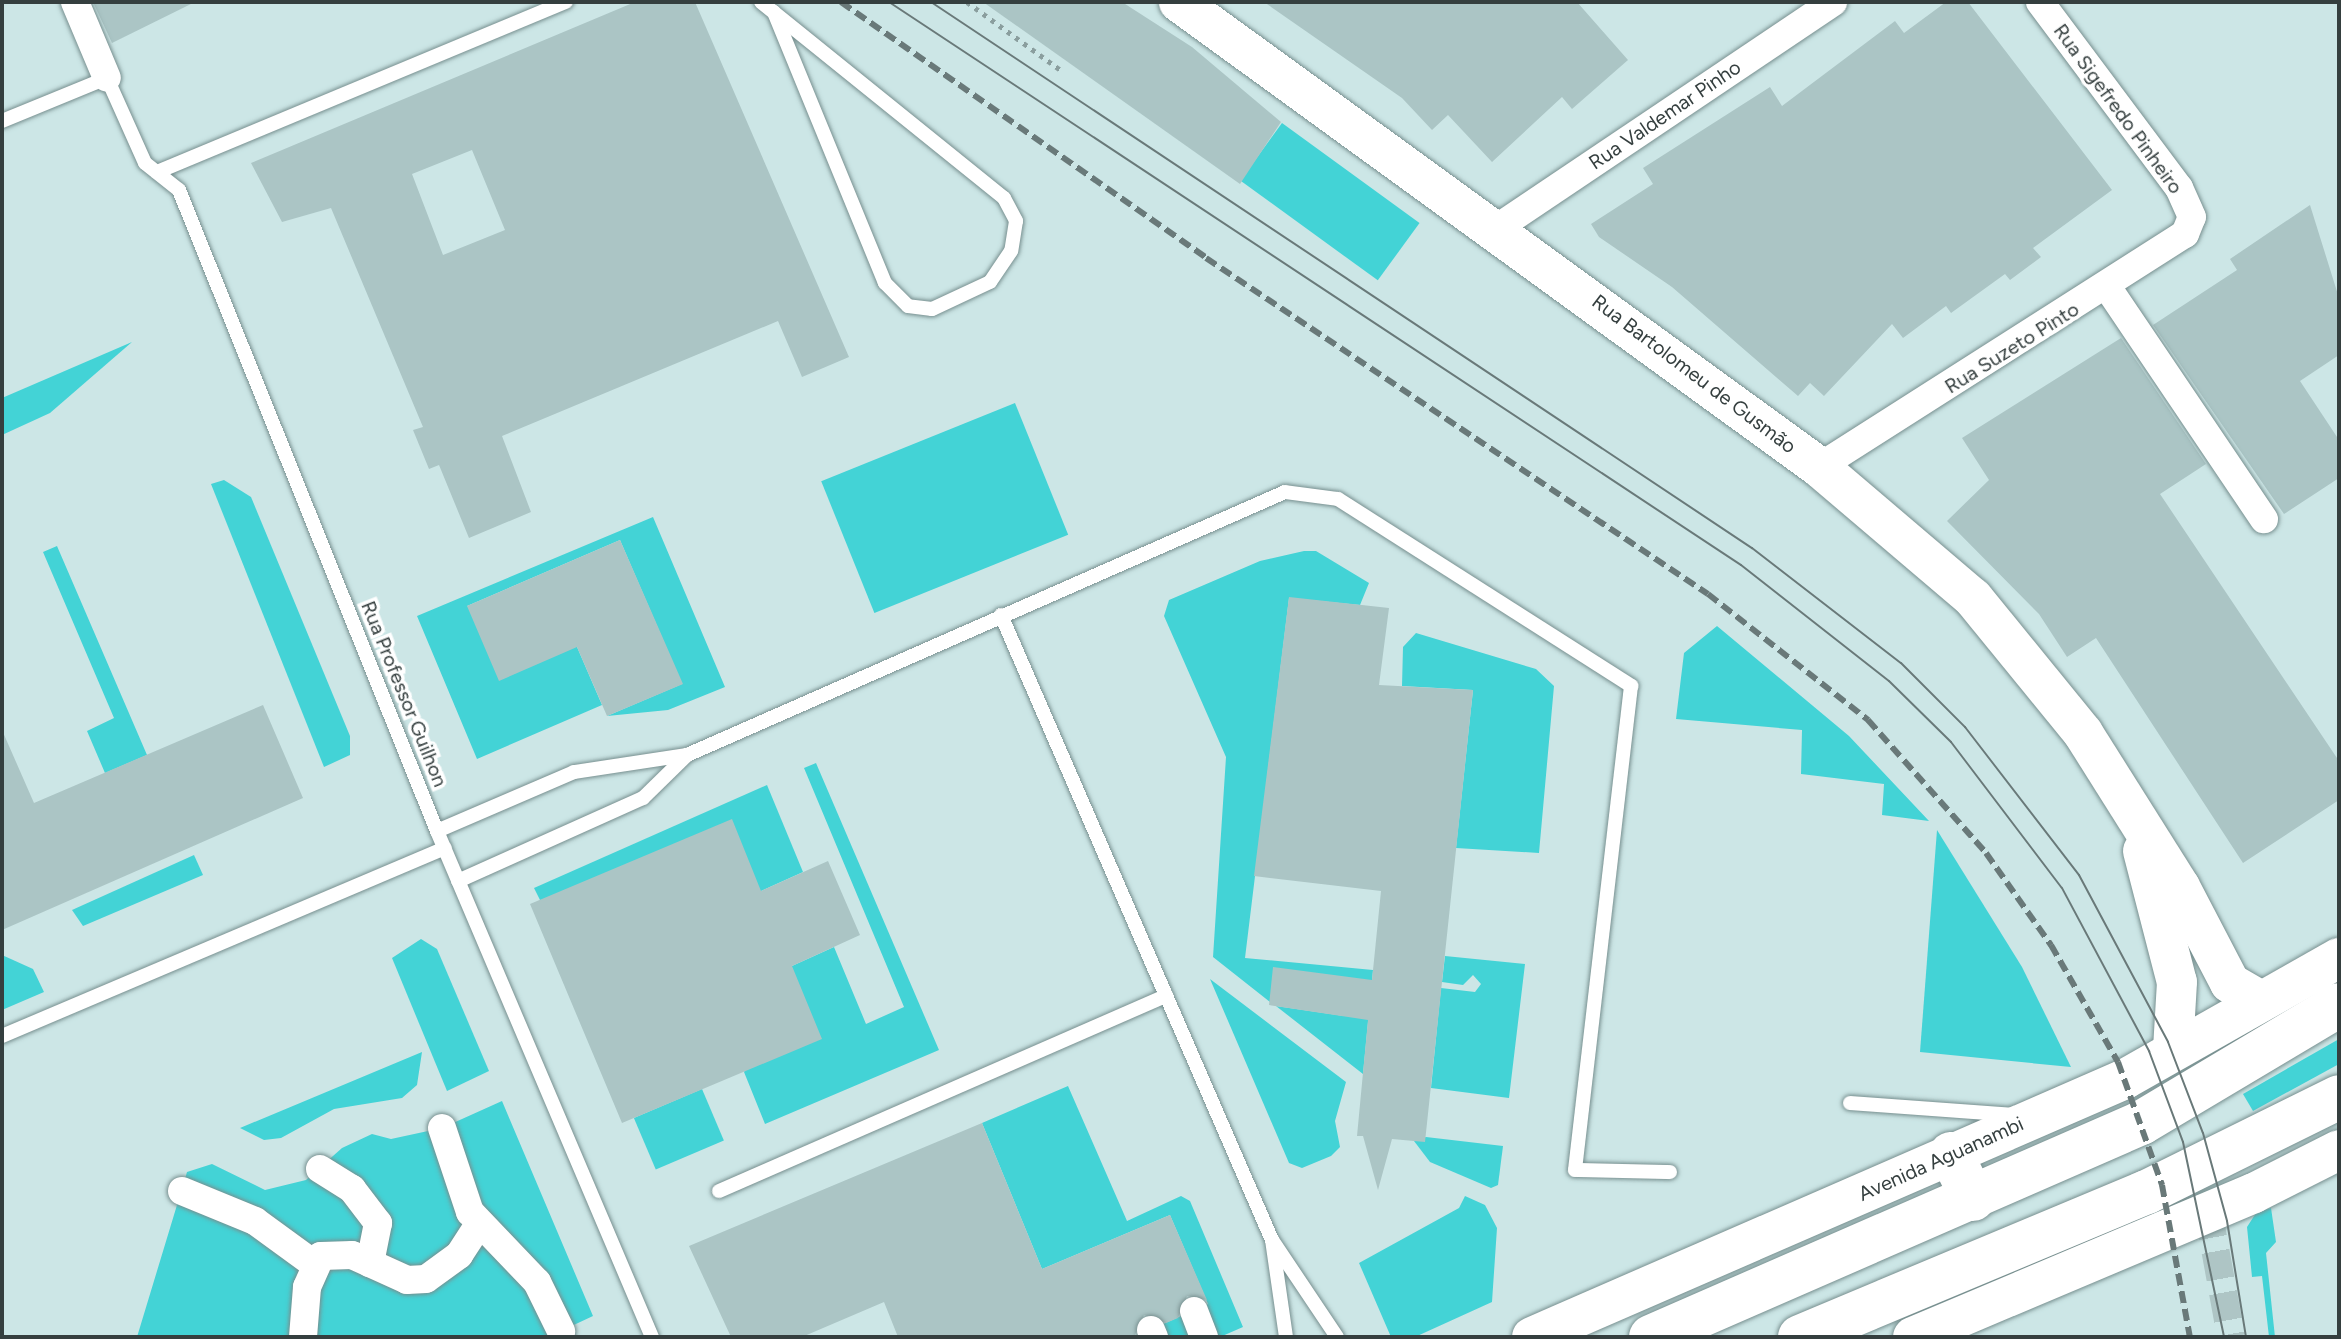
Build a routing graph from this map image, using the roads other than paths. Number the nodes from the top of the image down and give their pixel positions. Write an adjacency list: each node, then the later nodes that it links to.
1 (75, 2): 8 (street)
2 (566, 2): 10 (lane)
3 (761, 2): 7 (lane)
4 (1179, 2): 12 (street, Rua Bartolomeu de Gusmão)
5 (1833, 2): 12 (street, Rua Valdemar Pinho)
6 (2040, 2): 11 (street, Rua Sigefredo Pinheiro)
7 (774, 12): 7 (lane)
8 (107, 78): 9 (lane); 10 (lane, Rua Professor Guilhon)
9 (2, 121)
10 (157, 172): 19 (lane, Rua Professor Guilhon)
11 (2192, 217): 13 (street, Rua Suzeto Pinto)
12 (1497, 228): 14 (street, Rua Bartolomeu de Gusmão)
13 (2108, 288): 14 (street, Rua Suzeto Pinto); 15 (street)
14 (1819, 467): 18 (street, Rua Bartolomeu de Gusmão)
15 (2264, 519)
16 (1001, 615): 17 (lane); 23 (lane); 35 (lane)
17 (687, 755): 19 (lane); 21 (lane)
18 (2136, 822): 24 (street, Rua Bartolomeu de Gusmão); 27 (street, Rua Bartolomeu de Gusmão)
19 (437, 831): 20 (lane, Rua Professor Guilhon)
20 (445, 848): 21 (lane, Rua Professor Guilhon); 26 (lane)
21 (458, 881): 46 (lane, Rua Professor Guilhon)
22 (2339, 958): 24 (street, Avenida Aguanambi)
23 (1166, 996): 37 (lane); 40 (lane)
24 (2259, 1000): 27 (street, Avenida Aguanambi)
25 (2339, 1005): 38 (main road)
26 (2, 1036)
27 (2173, 1050): 30 (street, Avenida Aguanambi)
28 (2339, 1097): 52 (main road)
29 (1850, 1103): 30 (lane)
30 (2040, 1117): 33 (street, Avenida Aguanambi)
31 (442, 1128): 39 (street)
32 (2339, 1150): 53 (street)
33 (1951, 1154): 38 (main road); 50 (street, Avenida Aguanambi)
34 (320, 1169): 41 (street)
35 (1670, 1172)
36 (182, 1191): 42 (street)
37 (719, 1191)
38 (1973, 1199): 51 (main road)
39 (480, 1223): 41 (street); 44 (street)
40 (1272, 1240): 48 (lane); 49 (lane)
41 (370, 1263): 42 (street)
42 (314, 1264): 45 (street)
43 (1194, 1311): 47 (street)
44 (561, 1331)
45 (303, 1337)
46 (652, 1337)
47 (1204, 1337)
48 (1286, 1337)
49 (1337, 1337)
50 (1532, 1337)
51 (1651, 1337)
52 (1800, 1337)
53 (1913, 1337)

